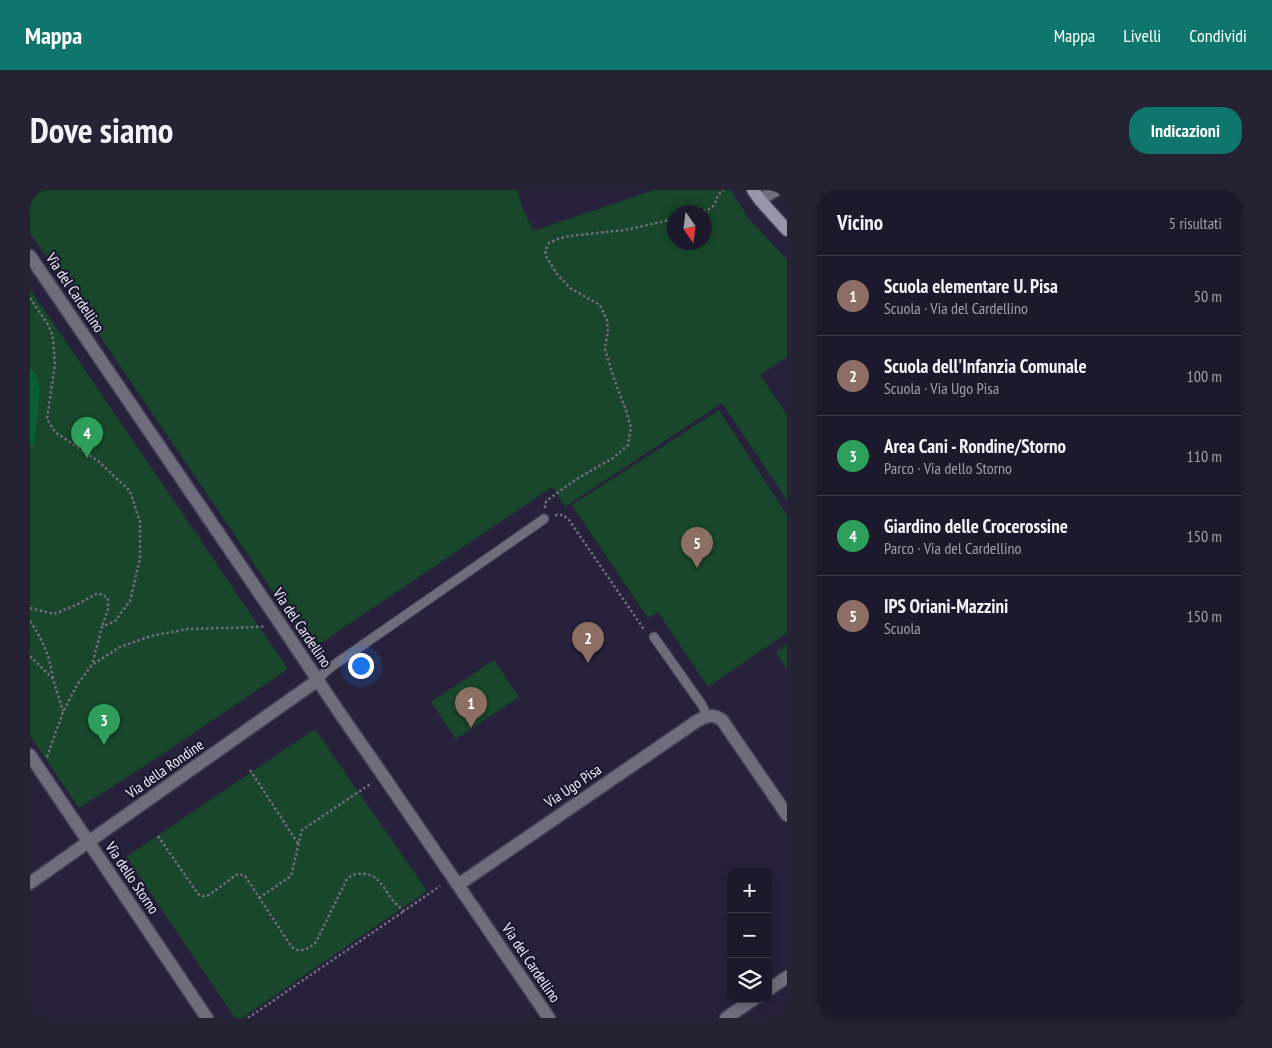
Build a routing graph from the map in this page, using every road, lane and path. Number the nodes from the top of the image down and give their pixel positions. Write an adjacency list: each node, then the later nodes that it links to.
1 (724, 190): 4 (path)
2 (776, 190): 3 (street)
3 (757, 195): 6 (main road)
4 (712, 206)
5 (667, 221): 9 (path)
6 (787, 230)
7 (30, 256): 12 (street, Via del Cardellino)
8 (30, 298): 13 (path)
9 (544, 519): 14 (path); 18 (lane)
10 (30, 608): 13 (path)
11 (30, 621): 17 (path)
12 (279, 622): 16 (path); 18 (street, Via del Cardellino)
13 (102, 627): 16 (path)
14 (654, 638): 20 (lane)
15 (30, 656): 17 (path)
16 (92, 665): 19 (path)
17 (53, 680): 19 (path)
18 (318, 680): 24 (street, Via del Cardellino); 27 (street, Via della Rondine)
19 (63, 712): 22 (path)
20 (707, 716): 25 (street); 30 (street, Via Ugo Pisa)
21 (30, 755): 27 (street, Via dello Storno)
22 (46, 760)
23 (250, 770): 28 (path)
24 (382, 774): 28 (path); 30 (street, Via del Cardellino)
25 (787, 815)
26 (158, 836): 32 (path)
27 (88, 843): 29 (street, Via della Rondine); 37 (street, Via dello Storno)
28 (299, 845): 32 (path)
29 (30, 883)
30 (458, 885): 39 (street, Via del Cardellino)
31 (440, 886): 33 (path)
32 (259, 898): 33 (path)
33 (404, 911): 38 (path)
34 (787, 977): 35 (street)
35 (772, 987)
36 (748, 1003): 40 (street)
37 (207, 1018)
38 (248, 1018)
39 (549, 1018)
40 (726, 1018)

